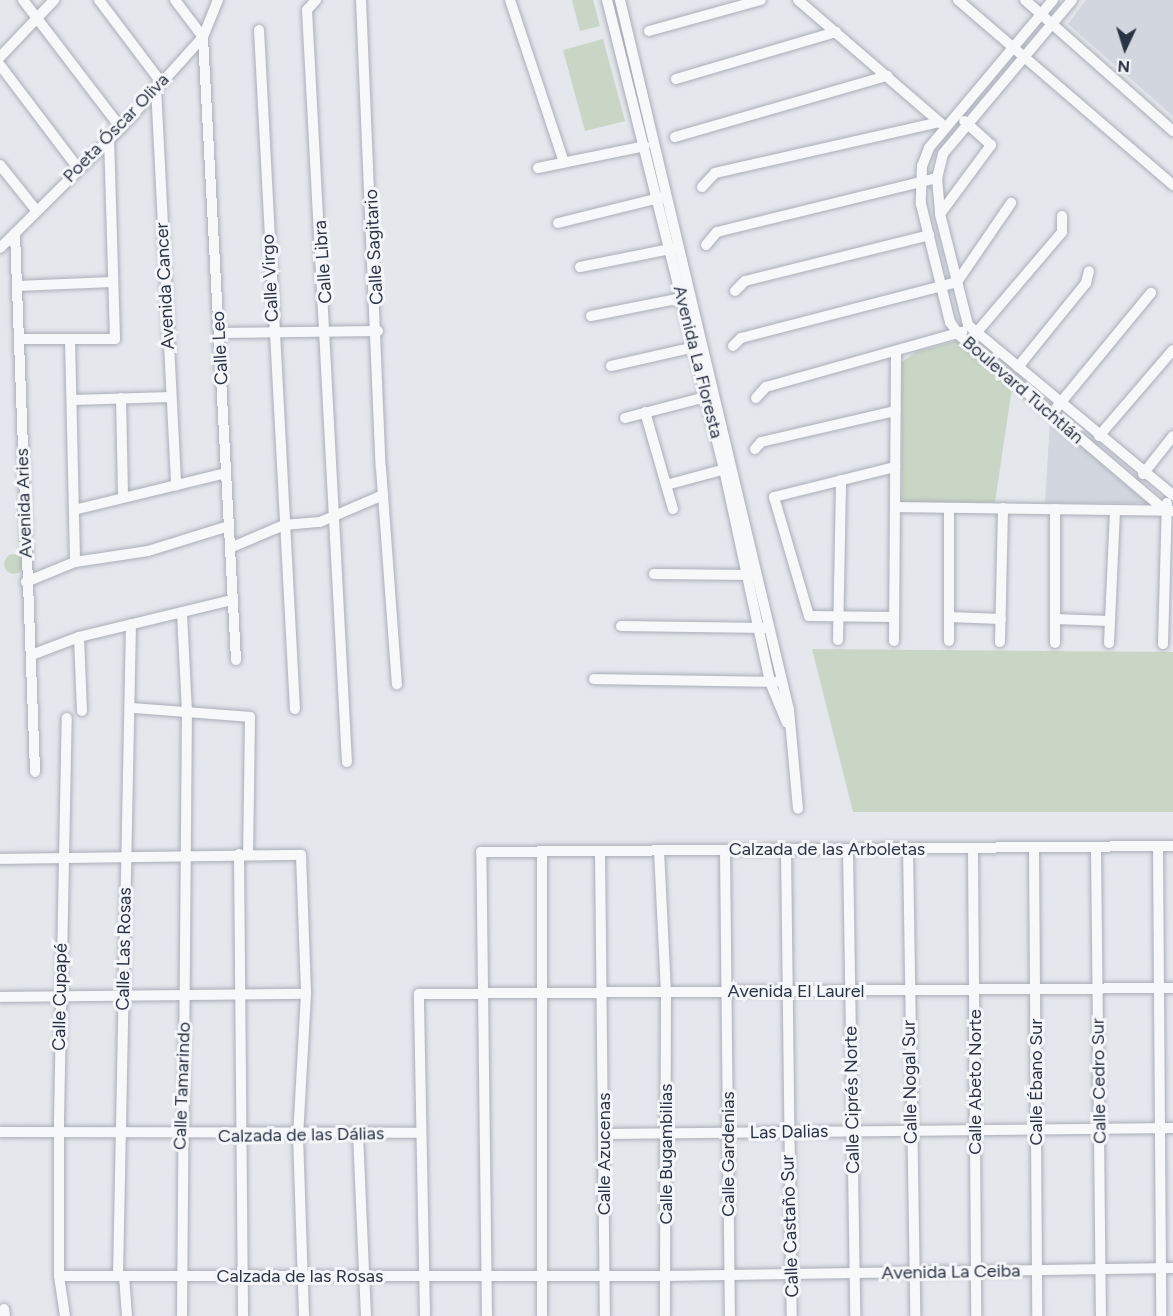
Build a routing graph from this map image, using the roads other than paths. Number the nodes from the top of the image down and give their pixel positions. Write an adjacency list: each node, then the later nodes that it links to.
1 (23, 0): 18 (street)
2 (54, 0): 18 (street)
3 (99, 0): 30 (street)
4 (175, 0): 23 (street)
5 (218, 0): 23 (street, Poeta Óscar Oliva)
6 (316, 0): 74 (street, Calle Libra)
7 (361, 0): 72 (street, Calle Sagitario)
8 (510, 0): 39 (street)
9 (607, 0): 38 (street, Avenida La Floresta)
10 (620, 0): 47 (street, Avenida La Floresta)
11 (761, 0): 21 (street)
12 (798, 0): 22 (street)
13 (958, 0): 24 (street)
14 (1025, 0): 17 (street)
15 (1053, 0): 17 (street, Boulevard Tuchtlán)
16 (1072, 0): 19 (street, Boulevard Tuchtlán)
17 (1041, 13): 19 (street); 24 (street, Boulevard Tuchtlán)
18 (38, 18): 25 (street); 34 (street)
19 (1052, 23): 26 (street, Boulevard Tuchtlán); 35 (street)
20 (259, 30): 75 (street, Calle Virgo)
21 (649, 31)
22 (836, 32): 28 (street); 29 (street)
23 (203, 37): 30 (street, Poeta Óscar Oliva); 73 (street, Calle Leo)
24 (1013, 47): 26 (street); 31 (street, Boulevard Tuchtlán)
25 (0, 57)
26 (1024, 57): 33 (street, Boulevard Tuchtlán); 45 (street)
27 (0, 65): 41 (street)
28 (887, 76): 32 (street); 36 (street)
29 (675, 80)
30 (159, 85): 34 (street, Poeta Óscar Oliva); 86 (street, Avenida Cancer)
31 (957, 115): 32 (street, Boulevard Tuchtlán); 33 (street)
32 (942, 124): 44 (street, Boulevard Tuchtlán); 46 (street)
33 (967, 124): 43 (street, Boulevard Tuchtlán); 51 (street)
34 (121, 128): 37 (street, Poeta Óscar Oliva)
35 (1173, 130)
36 (675, 137)
37 (109, 139): 41 (street, Poeta Óscar Oliva); 62 (street)
38 (645, 147): 39 (street); 48 (street, Avenida La Floresta)
39 (564, 162): 42 (street)
40 (0, 165): 50 (street)
41 (78, 168): 50 (street, Poeta Óscar Oliva)
42 (538, 168)
43 (937, 178): 44 (street); 51 (street, Boulevard Tuchtlán)
44 (920, 183): 55 (street, Boulevard Tuchtlán); 56 (street)
45 (1173, 185)
46 (702, 187)
47 (669, 197): 48 (street); 57 (street, Avenida La Floresta)
48 (657, 198): 53 (street); 59 (street, Avenida La Floresta)
49 (1011, 203): 63 (street)
50 (36, 210): 54 (street, Poeta Óscar Oliva)
51 (940, 214): 63 (street, Boulevard Tuchtlán)
52 (1062, 216): 71 (street)
53 (558, 223)
54 (15, 233): 58 (street, Poeta Óscar Oliva); 64 (street, Avenida Aries)
55 (928, 235): 65 (street, Boulevard Tuchtlán); 66 (street)
56 (706, 245)
57 (681, 246): 59 (street); 68 (street, Avenida La Floresta)
58 (0, 248)
59 (670, 249): 60 (street); 69 (street, Avenida La Floresta)
60 (580, 267)
61 (1089, 271): 84 (street)
62 (112, 282): 64 (street); 78 (street)
63 (957, 282): 65 (street); 71 (street, Boulevard Tuchtlán)
64 (17, 286): 77 (street, Avenida Aries)
65 (941, 286): 76 (street, Boulevard Tuchtlán); 80 (street)
66 (735, 291)
67 (1151, 293): 90 (street)
68 (694, 296): 69 (street); 79 (street, Avenida La Floresta)
69 (682, 298): 70 (street); 79 (street, Avenida La Floresta)
70 (591, 316)
71 (973, 328): 76 (street); 84 (street, Boulevard Tuchtlán)
72 (378, 331): 74 (street); 105 (street, Calle Sagitario)
73 (219, 333): 75 (street); 100 (street, Calle Leo)
74 (327, 333): 75 (street); 116 (street, Calle Libra)
75 (273, 334): 117 (street, Calle Virgo)
76 (959, 335): 82 (street); 93 (street, Boulevard Tuchtlán)
77 (19, 339): 78 (street); 123 (street, Avenida Aries)
78 (70, 339): 89 (street)
79 (700, 346): 83 (street); 85 (street, Avenida La Floresta)
80 (733, 346)
81 (1173, 350): 95 (street)
82 (896, 352): 88 (street); 92 (street)
83 (611, 366)
84 (1018, 367): 90 (street, Boulevard Tuchtlán)
85 (711, 395): 91 (street); 99 (street, Avenida La Floresta)
86 (171, 397): 87 (street); 104 (street, Avenida Cancer)
87 (121, 398): 89 (street); 107 (street)
88 (756, 398)
89 (73, 400): 113 (street)
90 (1060, 404): 93 (street); 95 (street, Boulevard Tuchtlán)
91 (645, 411): 94 (street); 103 (street)
92 (895, 411): 97 (street); 98 (street)
93 (1051, 414): 115 (street, Boulevard Tuchtlán)
94 (625, 418)
95 (1099, 436): 101 (street, Boulevard Tuchtlán)
96 (1173, 436): 101 (street)
97 (755, 448)
98 (895, 467): 102 (street); 108 (street)
99 (728, 468): 103 (street); 122 (street, Avenida La Floresta)
100 (226, 473): 104 (street); 118 (street, Calle Leo)
101 (1143, 474): 106 (street, Boulevard Tuchtlán)
102 (841, 480): 126 (street); 126 (street)
103 (666, 485): 111 (street)
104 (176, 486): 107 (street)
105 (383, 495): 116 (street); 148 (street, Calle Sagitario)
106 (1170, 495): 115 (street)
107 (123, 497): 113 (street)
108 (895, 507): 109 (street); 127 (street)
109 (950, 508): 110 (street); 128 (street)
110 (1003, 508): 112 (street); 129 (street)
111 (673, 509)
112 (1055, 509): 114 (street); 130 (street)
113 (74, 510): 120 (street)
114 (1115, 510): 115 (street); 132 (street)
115 (1169, 511): 131 (street)
116 (335, 514): 117 (street); 154 (street, Calle Libra)
117 (284, 525): 119 (street); 150 (street, Calle Virgo)
118 (229, 526): 119 (street, Calle Leo); 120 (street)
119 (230, 548): 124 (street, Calle Leo)
120 (75, 562): 123 (street)
121 (654, 574): 122 (street)
122 (750, 575): 135 (street, Avenida La Floresta)
123 (26, 582): 144 (street, Avenida Aries)
124 (232, 600): 125 (street); 145 (street, Calle Leo)
125 (182, 612): 133 (street); 152 (street, Calle Tamarindo)
126 (839, 616): 127 (street); 137 (street)
127 (894, 617): 138 (street)
128 (949, 617): 129 (street); 139 (street)
129 (1001, 619): 140 (street)
130 (1055, 619): 132 (street); 141 (street)
131 (1168, 620): 143 (street)
132 (1110, 621): 142 (street)
133 (131, 624): 136 (street); 149 (street, Calle Las Rosas)
134 (621, 626): 135 (street)
135 (763, 628): 147 (street, Avenida La Floresta)
136 (79, 637): 144 (street); 151 (street)
137 (838, 640)
138 (894, 640)
139 (949, 641)
140 (1000, 642)
141 (1055, 643)
142 (1110, 644)
143 (1162, 644)
144 (34, 654): 155 (street, Avenida Aries)
145 (236, 660)
146 (594, 678): 147 (street)
147 (776, 682): 156 (street, Avenida La Floresta)
148 (397, 684)
149 (133, 708): 152 (street); 171 (street, Calle Las Rosas)
150 (295, 709)
151 (82, 711)
152 (187, 712): 169 (street); 170 (street, Calle Tamarindo)
153 (67, 718): 172 (street, Calle Cupapé)
154 (347, 762)
155 (35, 772)
156 (798, 809)
157 (1158, 846): 158 (street, Calzada de las Arboletas); 160 (street, Calzada de las Arboletas); 175 (street)
158 (1173, 846)
159 (1034, 847): 160 (street, Calzada de las Arboletas); 162 (street, Calzada de las Arboletas); 177 (street, Calle Ébano Sur)
160 (1096, 847): 178 (street, Calle Cedro Sur)
161 (908, 848): 162 (street, Calzada de las Arboletas); 164 (street, Calzada de las Arboletas); 179 (street, Calle Nogal Sur)
162 (973, 848): 180 (street, Calle Abeto Norte)
163 (786, 849): 164 (street, Calzada de las Arboletas); 167 (street, Calzada de las Arboletas); 181 (street, Calle Castaño Sur)
164 (848, 849): 182 (street, Calle Ciprés Norte)
165 (600, 850): 166 (street, Calzada de las Arboletas); 168 (street, Calzada de las Arboletas); 187 (street, Calle Azucenas)
166 (659, 850): 167 (street, Calzada de las Arboletas); 183 (street, Calle Bugambilias)
167 (725, 850): 184 (street, Calle Gardenias)
168 (542, 851): 185 (street, Calzada de las Arboletas); 186 (street)
169 (243, 853): 170 (street); 188 (street); 190 (street)
170 (183, 855): 171 (street); 193 (street, Calle Tamarindo)
171 (126, 856): 172 (street); 189 (street, Calle Las Rosas)
172 (63, 857): 173 (street); 191 (street, Calle Cupapé)
173 (0, 858): 174 (street)
174 (0, 865)
175 (1159, 988): 176 (street, Avenida El Laurel); 178 (street, Avenida El Laurel); 194 (street)
176 (1173, 988)
177 (1035, 989): 178 (street, Avenida El Laurel); 180 (street, Avenida El Laurel); 198 (street, Calle Ébano Sur)
178 (1097, 989): 196 (street, Calle Cedro Sur)
179 (909, 990): 180 (street, Avenida El Laurel); 182 (street, Avenida El Laurel); 200 (street, Calle Nogal Sur)
180 (974, 990): 197 (street, Calle Abeto Norte)
181 (783, 991): 182 (street, Avenida El Laurel); 184 (street, Avenida El Laurel); 202 (street, Calle Castaño Sur)
182 (850, 991): 199 (street, Calle Ciprés Norte)
183 (666, 992): 184 (street, Avenida El Laurel); 187 (street, Avenida El Laurel); 209 (street, Calle Bugambilias)
184 (727, 992): 205 (street, Calle Gardenias)
185 (480, 993): 186 (street, Avenida El Laurel); 204 (street, Avenida El Laurel); 228 (street)
186 (540, 993): 187 (street, Avenida El Laurel); 232 (street)
187 (603, 993): 208 (street, Calle Azucenas)
188 (306, 994): 190 (street); 211 (street)
189 (123, 995): 191 (street); 193 (street); 206 (street, Calle Las Rosas)
190 (242, 995): 193 (street); 210 (street)
191 (59, 996): 192 (street); 203 (street, Calle Cupapé)
192 (0, 997)
193 (184, 997): 212 (street, Calle Tamarindo)
194 (1161, 1128): 195 (street, Las Dalias); 196 (street, Las Dalias); 213 (street)
195 (1173, 1128)
196 (1099, 1129): 198 (street, Las Dalias); 215 (street, Calle Cedro Sur)
197 (975, 1130): 198 (street, Las Dalias); 200 (street, Las Dalias); 217 (street, Calle Abeto Norte)
198 (1036, 1130): 216 (street, Calle Ébano Sur)
199 (852, 1131): 200 (street, Las Dalias); 202 (street, Las Dalias); 219 (street, Calle Ciprés Norte)
200 (910, 1131): 218 (street, Calle Nogal Sur)
201 (0, 1132): 203 (street, Calzada de las Dálias)
202 (787, 1132): 205 (street, Las Dalias); 220 (street, Calle Castaño Sur)
203 (59, 1133): 206 (street, Calzada de las Dálias); 221 (street, Calle Cupapé)
204 (421, 1133): 207 (street, Calzada de las Dálias); 227 (street)
205 (728, 1133): 209 (street, Las Dalias); 231 (street, Calle Gardenias)
206 (120, 1134): 212 (street, Calzada de las Dálias); 222 (street, Calle Las Rosas)
207 (358, 1134): 211 (street, Calzada de las Dálias); 226 (street)
208 (604, 1134): 209 (street, Las Dalias); 229 (street, Calle Azucenas)
209 (666, 1134): 230 (street, Calle Bugambilias)
210 (240, 1135): 211 (street, Calzada de las Dálias); 212 (street, Calzada de las Dálias); 224 (street)
211 (298, 1135): 225 (street)
212 (180, 1136): 223 (street, Calle Tamarindo)
213 (1160, 1268): 214 (street, Avenida La Ceiba); 215 (street, Avenida La Ceiba); 251 (street)
214 (1173, 1268)
215 (1101, 1269): 216 (street, Avenida La Ceiba); 250 (street, Calle Cedro Sur)
216 (1036, 1270): 217 (street, Avenida La Ceiba); 249 (street, Calle Ébano Sur)
217 (976, 1271): 218 (street, Avenida La Ceiba); 248 (street, Calle Abeto Norte)
218 (915, 1272): 219 (street, Avenida La Ceiba); 247 (street, Calle Nogal Sur)
219 (854, 1274): 220 (street, Avenida La Ceiba); 246 (street, Calle Ciprés Norte)
220 (791, 1275): 231 (street, Avenida La Ceiba); 245 (street, Calle Castaño Sur)
221 (59, 1276): 222 (street, Calzada de las Rosas); 233 (street, Calle Cupapé)
222 (121, 1276): 223 (street, Calzada de las Rosas); 234 (street, Calle Las Rosas)
223 (181, 1276): 224 (street, Calzada de las Rosas); 235 (street, Calle Tamarindo)
224 (242, 1276): 225 (street, Calzada de las Rosas); 236 (street)
225 (303, 1276): 226 (street, Calzada de las Rosas); 237 (street)
226 (364, 1276): 227 (street, Calzada de las Rosas); 238 (street)
227 (424, 1276): 228 (street, Calzada de las Rosas); 239 (street)
228 (486, 1276): 232 (street, Calzada de las Rosas); 240 (street)
229 (605, 1276): 230 (street, Avenida La Ceiba); 232 (street, Calzada de las Rosas); 242 (street, Calle Azucenas)
230 (666, 1276): 231 (street, Avenida La Ceiba); 243 (street, Calle Bugambilias)
231 (729, 1276): 244 (street, Calle Gardenias)
232 (542, 1277): 241 (street)
233 (65, 1316)
234 (127, 1316)
235 (182, 1316)
236 (243, 1316)
237 (304, 1316)
238 (366, 1316)
239 (425, 1316)
240 (487, 1316)
241 (542, 1316)
242 (605, 1316)
243 (665, 1316)
244 (730, 1316)
245 (792, 1316)
246 (855, 1316)
247 (915, 1316)
248 (976, 1316)
249 (1036, 1316)
250 (1101, 1316)
251 (1161, 1316)

